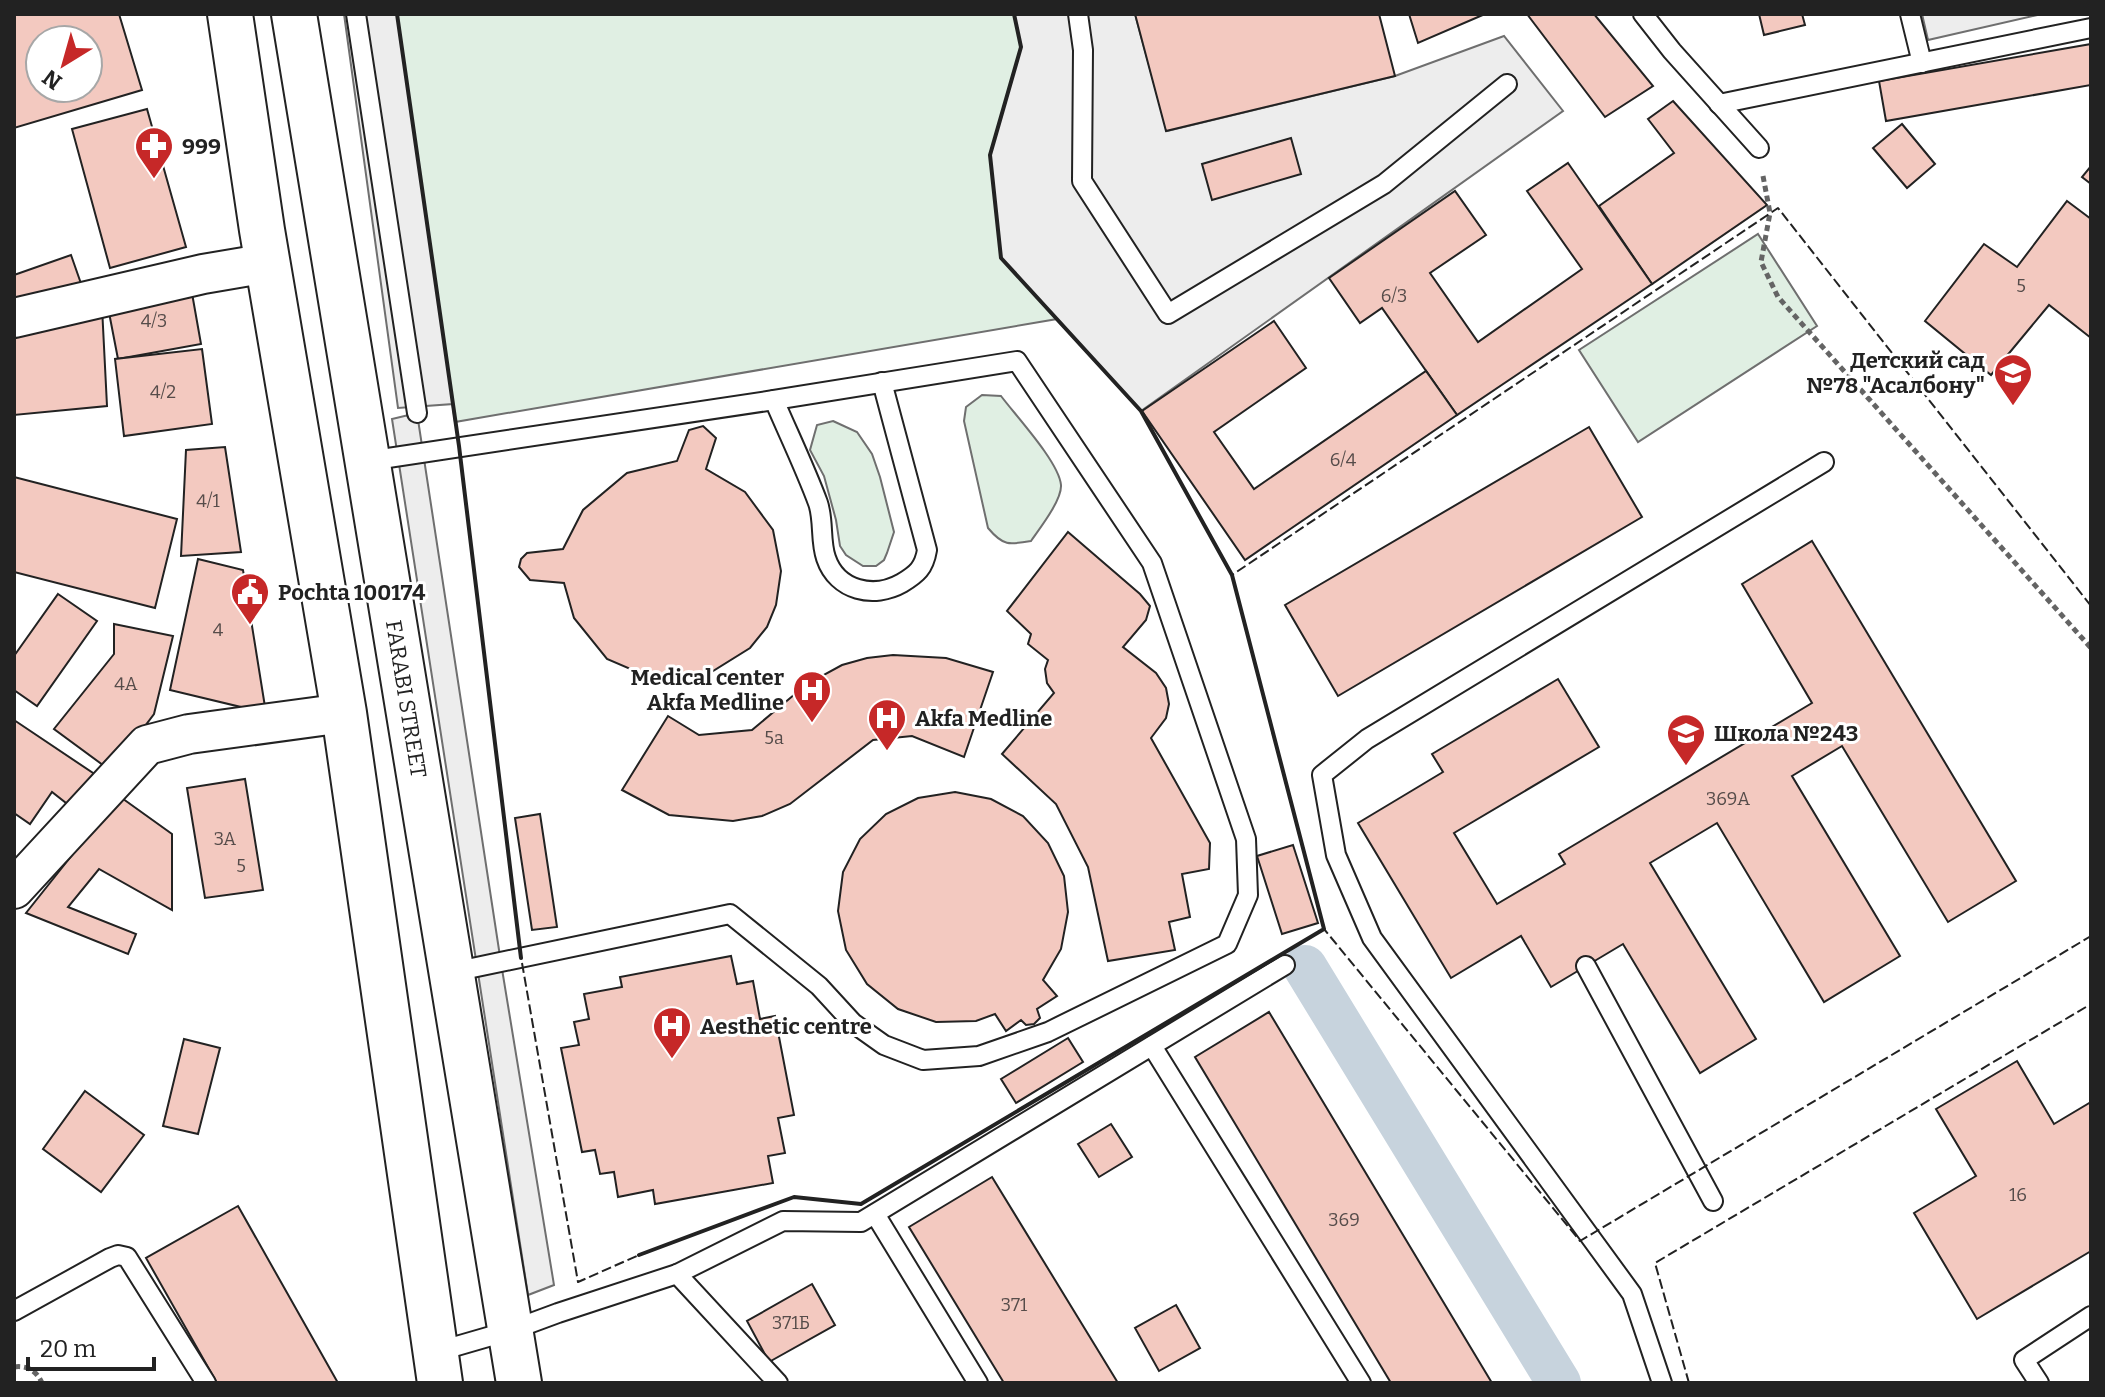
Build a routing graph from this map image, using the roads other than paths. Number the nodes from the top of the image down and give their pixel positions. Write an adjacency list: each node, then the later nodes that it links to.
1 (230, 14): 12 (main road)
2 (294, 14): 17 (main road, FARABI STREET)
3 (356, 14): 16 (lane)
4 (1078, 14): 9 (lane)
5 (1643, 14): 10 (lane)
6 (1910, 14): 8 (lane)
7 (2091, 28): 8 (lane)
8 (1922, 63): 10 (lane)
9 (1507, 84)
10 (1719, 104): 11 (lane)
11 (1759, 148)
12 (268, 263): 13 (street); 19 (main road)
13 (14, 318)
14 (882, 382): 15 (lane); 15 (lane); 23 (lane)
15 (774, 400): 17 (lane)
16 (417, 413)
17 (368, 461): 23 (main road, FARABI STREET)
18 (1824, 462): 37 (lane)
19 (344, 713): 20 (street); 31 (main road)
20 (14, 889)
21 (1285, 965): 24 (lane)
22 (1586, 966): 25 (lane)
23 (453, 972): 30 (main road, FARABI STREET)
24 (1152, 1046): 26 (lane); 36 (lane)
25 (1713, 1201)
26 (875, 1214): 27 (lane); 35 (lane)
27 (677, 1274): 30 (lane); 34 (lane)
28 (14, 1311): 32 (lane)
29 (2091, 1316): 38 (lane)
30 (512, 1330): 31 (lane); 33 (main road, FARABI STREET)
31 (438, 1368)
32 (206, 1383)
33 (519, 1383)
34 (778, 1383)
35 (978, 1383)
36 (1361, 1383)
37 (1662, 1383)
38 (2039, 1383)

